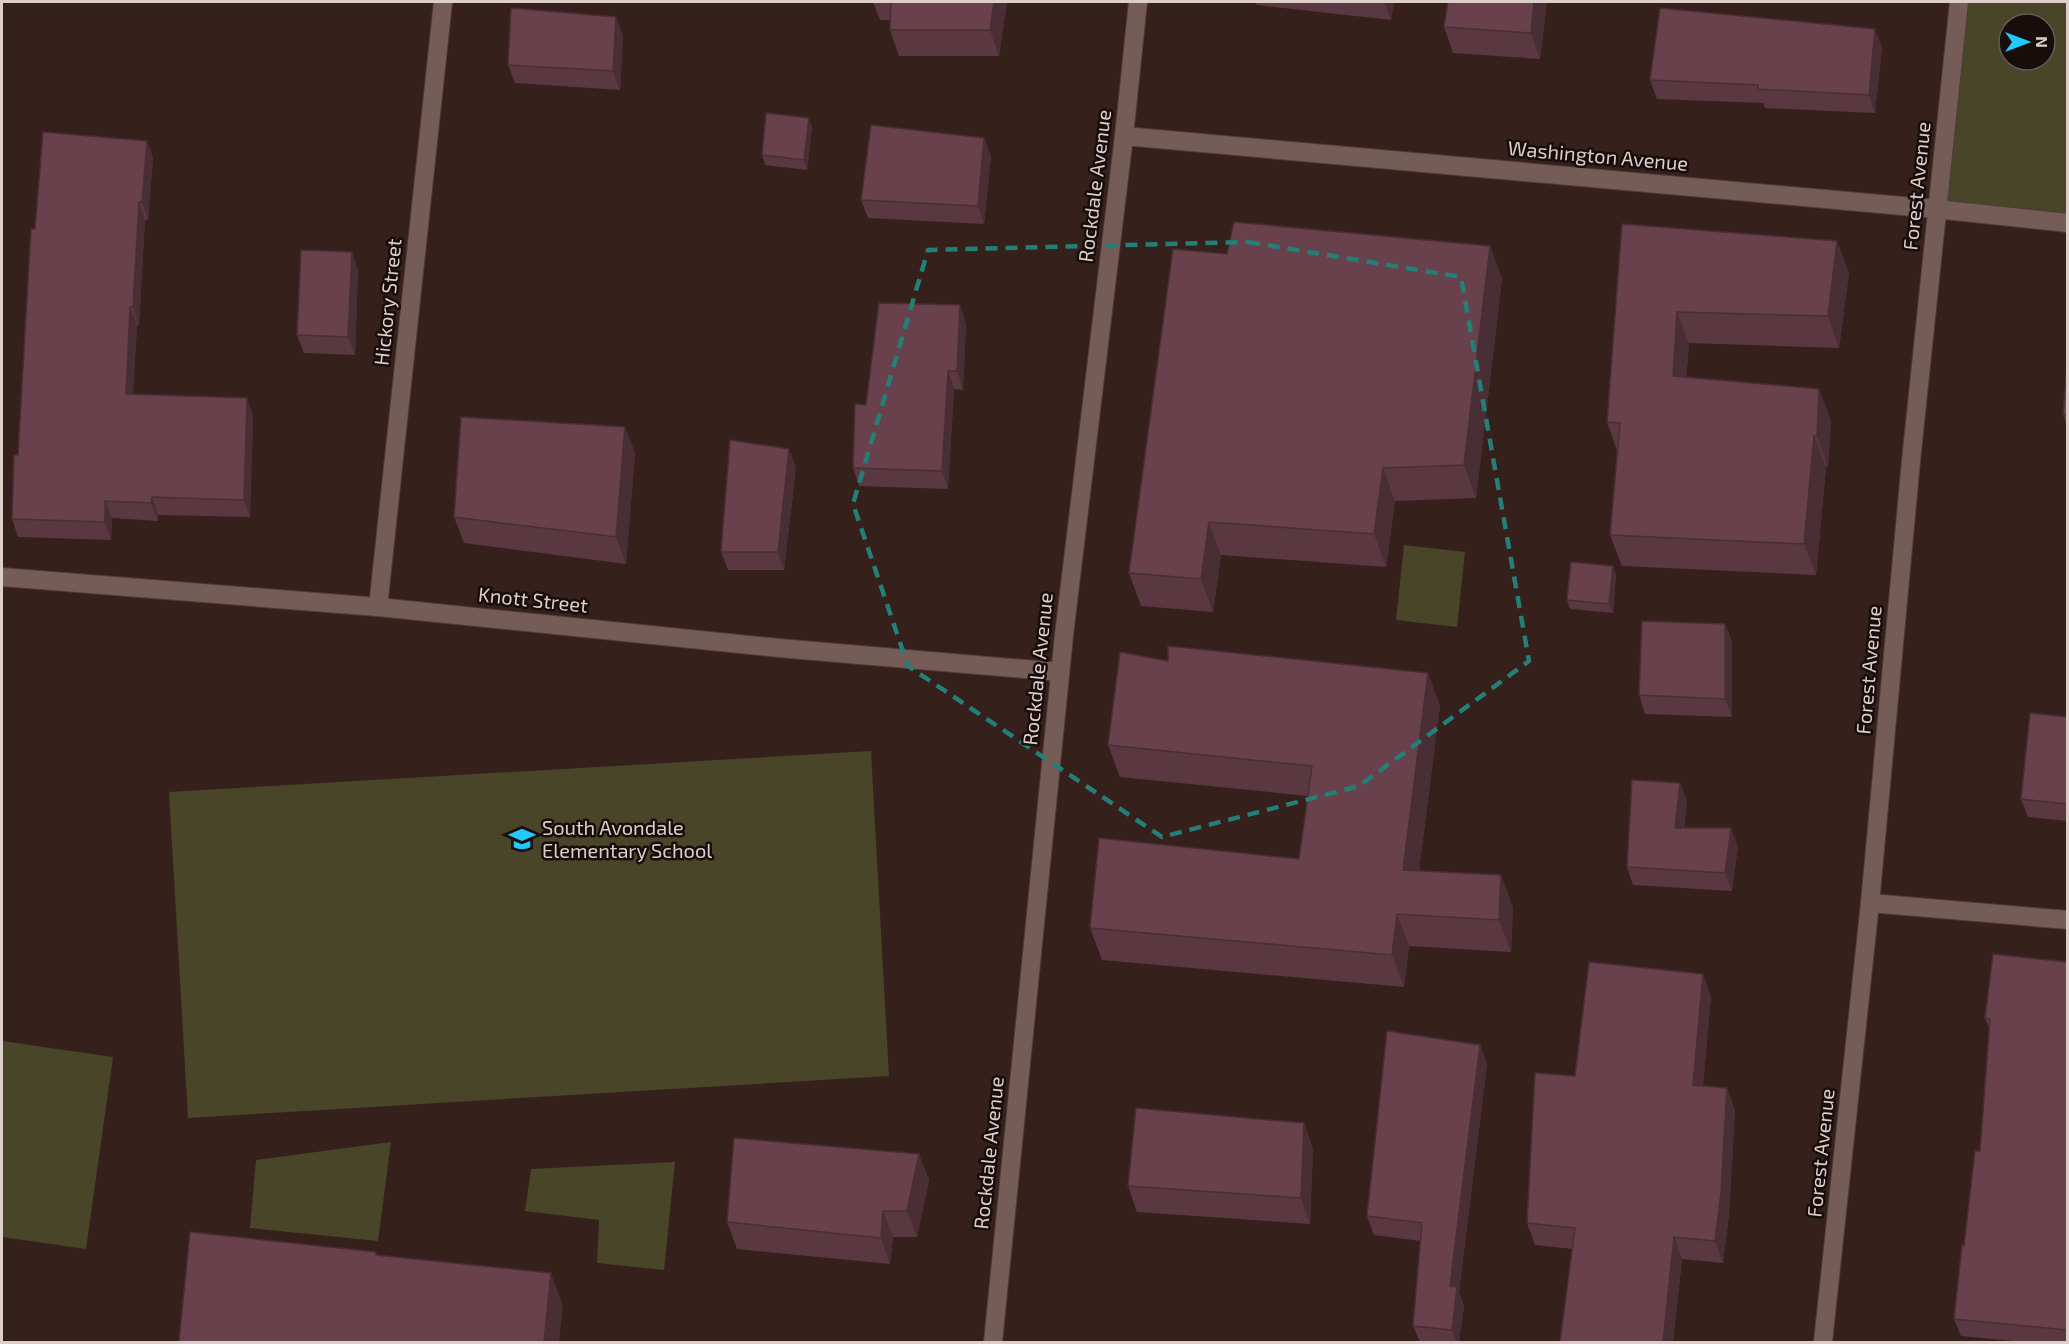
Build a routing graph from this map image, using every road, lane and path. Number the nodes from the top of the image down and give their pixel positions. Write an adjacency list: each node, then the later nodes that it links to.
1 (443, 2): 8 (street, Hickory Street)
2 (1138, 2): 4 (street, Rockdale Avenue)
3 (1959, 2): 5 (street, Forest Avenue)
4 (1124, 136): 5 (street, Washington Avenue); 9 (street, Rockdale Avenue)
5 (1936, 209): 6 (street, Washington Avenue); 10 (street, Forest Avenue)
6 (2067, 223)
7 (2, 577): 8 (street, Knott Street)
8 (378, 607): 9 (street, Knott Street)
9 (1060, 672): 12 (street, Rockdale Avenue)
10 (1870, 903): 11 (street); 13 (street, Forest Avenue)
11 (2067, 920)
12 (993, 1342)
13 (1823, 1342)

